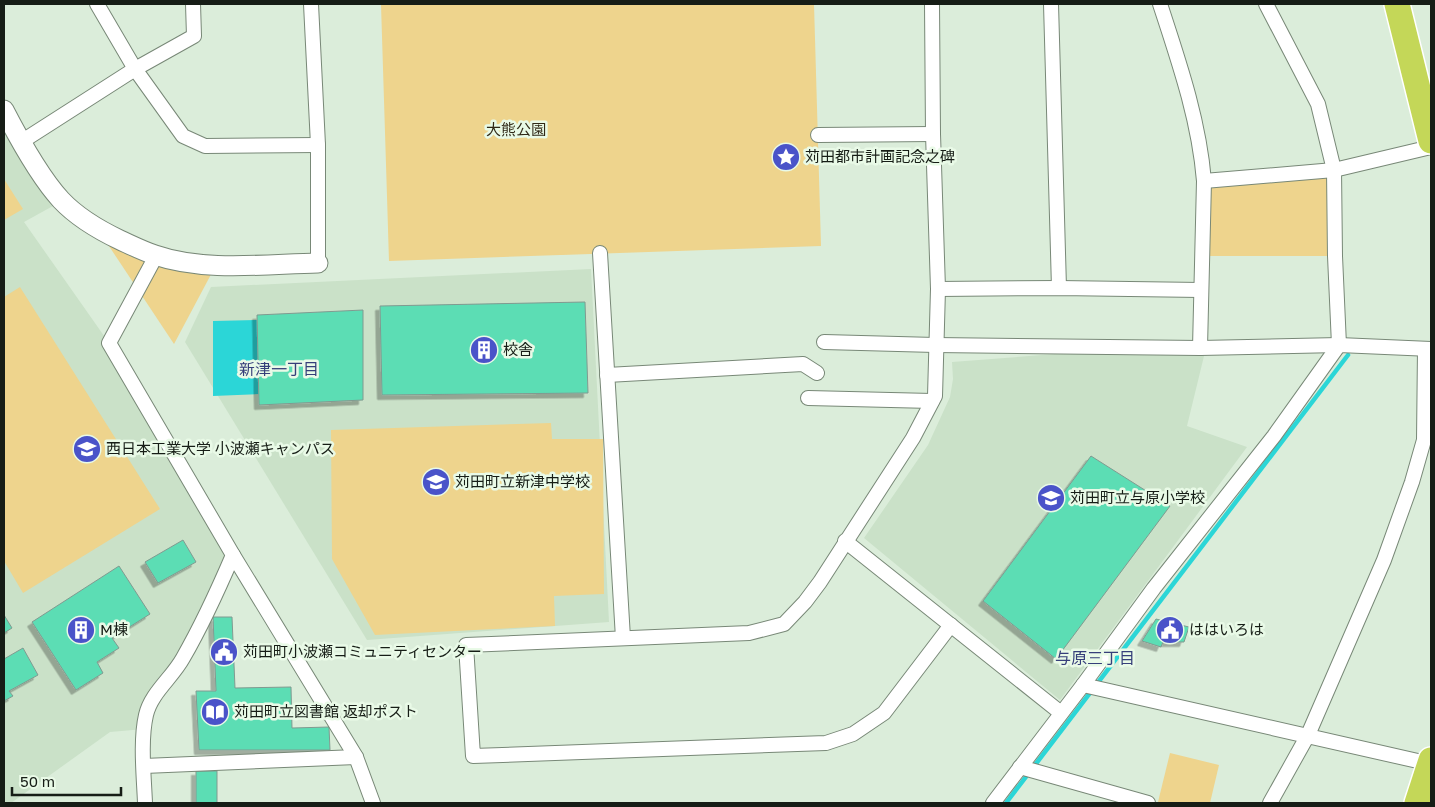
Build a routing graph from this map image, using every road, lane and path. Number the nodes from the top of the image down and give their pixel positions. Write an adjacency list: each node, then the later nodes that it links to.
1 (97, 4): 10 (street)
2 (193, 4): 10 (street)
3 (311, 4): 17 (street)
4 (932, 4): 13 (street)
5 (1051, 4): 25 (street)
6 (1160, 4): 20 (street)
7 (1266, 4): 19 (street)
8 (1397, 4): 15 (highway)
9 (1414, 4): 11 (highway)
10 (135, 69): 16 (street); 17 (street)
11 (1431, 69)
12 (4, 110): 16 (street)
13 (933, 134): 14 (street); 24 (street)
14 (818, 135)
15 (1431, 140)
16 (21, 142): 22 (street)
17 (318, 145): 23 (street)
18 (1431, 147): 19 (street)
19 (1334, 170): 20 (street); 29 (street)
20 (1204, 181): 26 (street)
21 (600, 253): 33 (street)
22 (156, 256): 23 (street); 37 (street)
23 (318, 263)
24 (938, 288): 25 (street); 28 (street)
25 (1059, 288): 26 (street)
26 (1201, 290): 30 (street)
27 (824, 342): 28 (street)
28 (936, 345): 30 (street); 35 (street)
29 (1339, 345): 30 (street); 31 (street); 40 (street)
30 (1200, 348)
31 (1428, 349): 42 (street)
32 (817, 373): 33 (street)
33 (606, 375): 39 (street)
34 (808, 398): 35 (street)
35 (932, 401): 36 (street)
36 (846, 540): 38 (street); 39 (street)
37 (233, 555): 43 (street); 45 (street)
38 (951, 625): 39 (street); 41 (street)
39 (624, 638)
40 (1083, 685): 41 (street); 42 (street)
41 (1061, 713): 46 (street)
42 (1308, 735): 44 (street); 51 (street)
43 (356, 757): 45 (street); 48 (street)
44 (1431, 763): 52 (highway)
45 (144, 766): 47 (street)
46 (1020, 767): 49 (street); 50 (street)
47 (145, 803)
48 (373, 803)
49 (993, 803)
50 (1148, 803)
51 (1270, 803)
52 (1417, 803)

